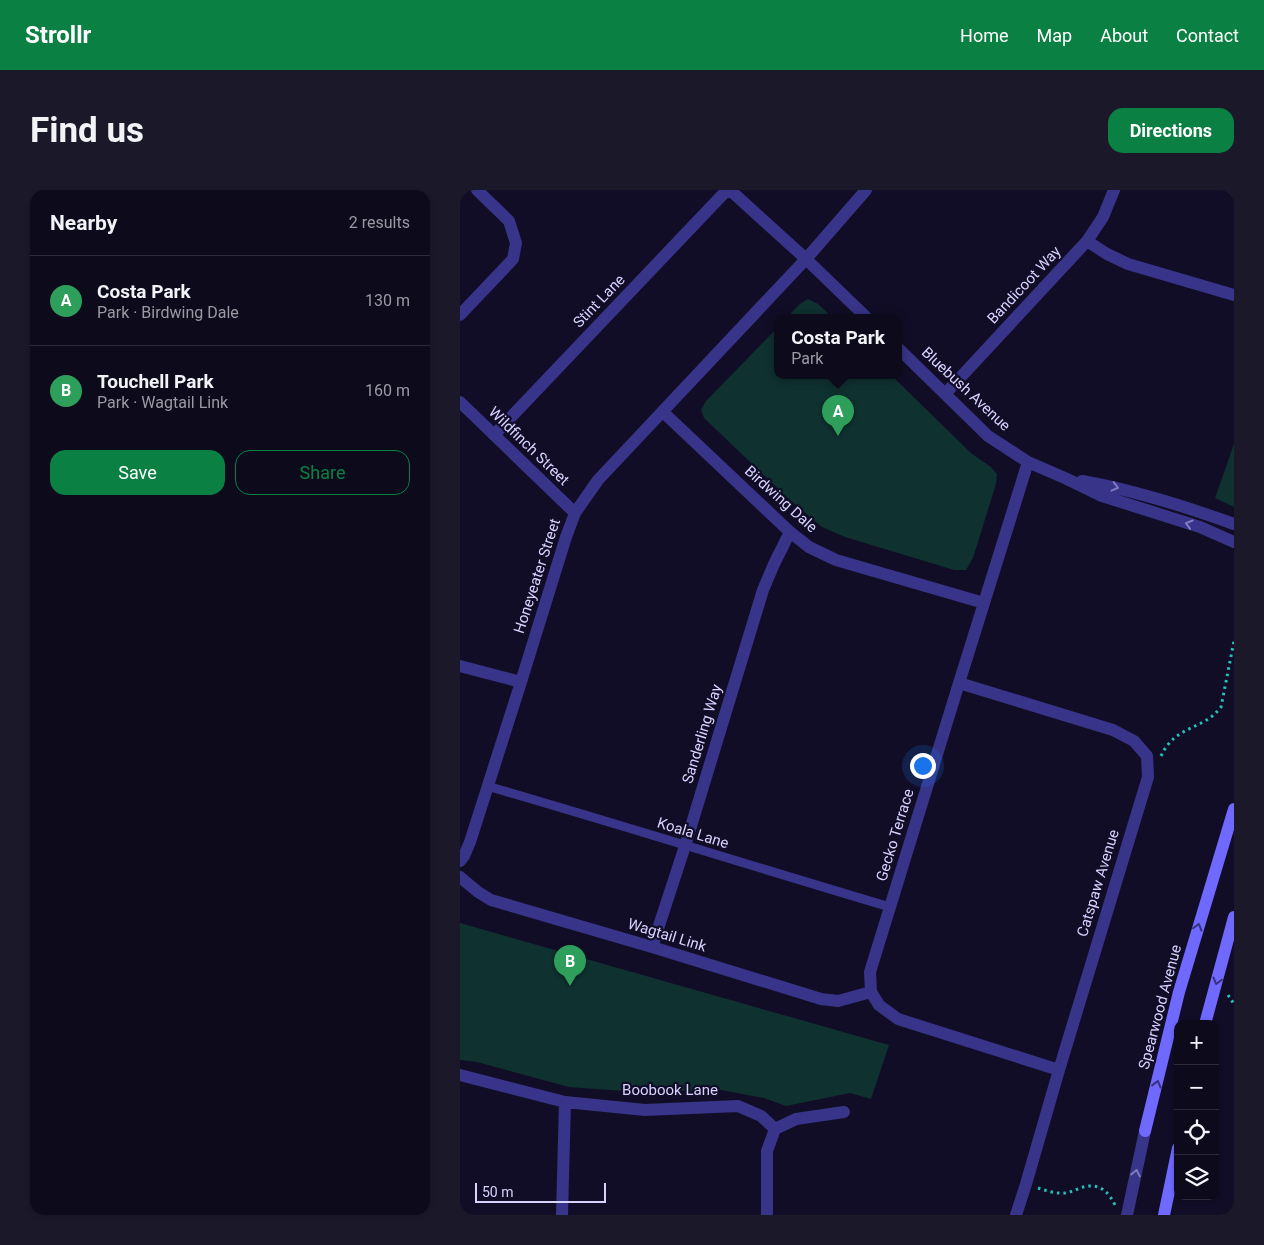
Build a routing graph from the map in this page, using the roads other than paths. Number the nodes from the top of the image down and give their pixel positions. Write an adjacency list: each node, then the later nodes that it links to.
1 (477, 190): 9 (street)
2 (729, 190): 6 (street); 14 (street, Stint Lane)
3 (866, 190): 6 (street, Honeyeater Street)
4 (1114, 190): 5 (street, Bandicoot Way)
5 (1087, 241): 7 (street); 11 (street, Bandicoot Way)
6 (806, 259): 8 (street); 13 (street, Honeyeater Street)
7 (1234, 295)
8 (863, 314)
9 (460, 315)
10 (902, 352): 11 (street, Bluebush Avenue)
11 (945, 394): 15 (street, Bluebush Avenue)
12 (460, 402): 14 (street, Wildfinch Street)
13 (663, 412): 17 (street, Honeyeater Street); 19 (street, Birdwing Dale)
14 (494, 435): 17 (street, Wildfinch Street)
15 (1028, 462): 16 (street, Bluebush Avenue); 21 (street, Gecko Terrace)
16 (1067, 479): 18 (street, Bluebush Avenue, one-way to 18); 20 (street, Bluebush Avenue, one-way to 16)
17 (575, 513): 23 (street, Honeyeater Street)
18 (1234, 524)
19 (790, 532): 21 (street, Birdwing Dale); 27 (street, Sanderling Way)
20 (1234, 542)
21 (984, 603): 24 (street, Gecko Terrace)
22 (460, 666): 23 (street)
23 (521, 682): 25 (street, Honeyeater Street)
24 (958, 683): 30 (street, Gecko Terrace); 35 (street, Catspaw Avenue)
25 (487, 786): 27 (lane, Koala Lane); 28 (street, Honeyeater Street)
26 (1234, 809): 40 (main road, Spearwood Avenue, one-way to 26)
27 (685, 846): 30 (lane, Koala Lane); 32 (street, Sanderling Way)
28 (460, 861)
29 (460, 877): 32 (street, Wagtail Link)
30 (890, 907): 33 (street, Gecko Terrace)
31 (1234, 917): 34 (main road, one-way to 34)
32 (652, 947): 33 (street, Wagtail Link)
33 (871, 992): 35 (street)
34 (1206, 1020)
35 (1059, 1070): 44 (street, Catspaw Avenue)
36 (460, 1075): 37 (street, Boobook Lane)
37 (565, 1102): 39 (street, Boobook Lane); 42 (street)
38 (844, 1112): 39 (street)
39 (775, 1129): 43 (street)
40 (1145, 1131): 45 (street, Spearwood Avenue, one-way to 40)
41 (1177, 1155): 46 (main road)
42 (562, 1215)
43 (767, 1215)
44 (1016, 1215)
45 (1127, 1215)
46 (1164, 1215)

